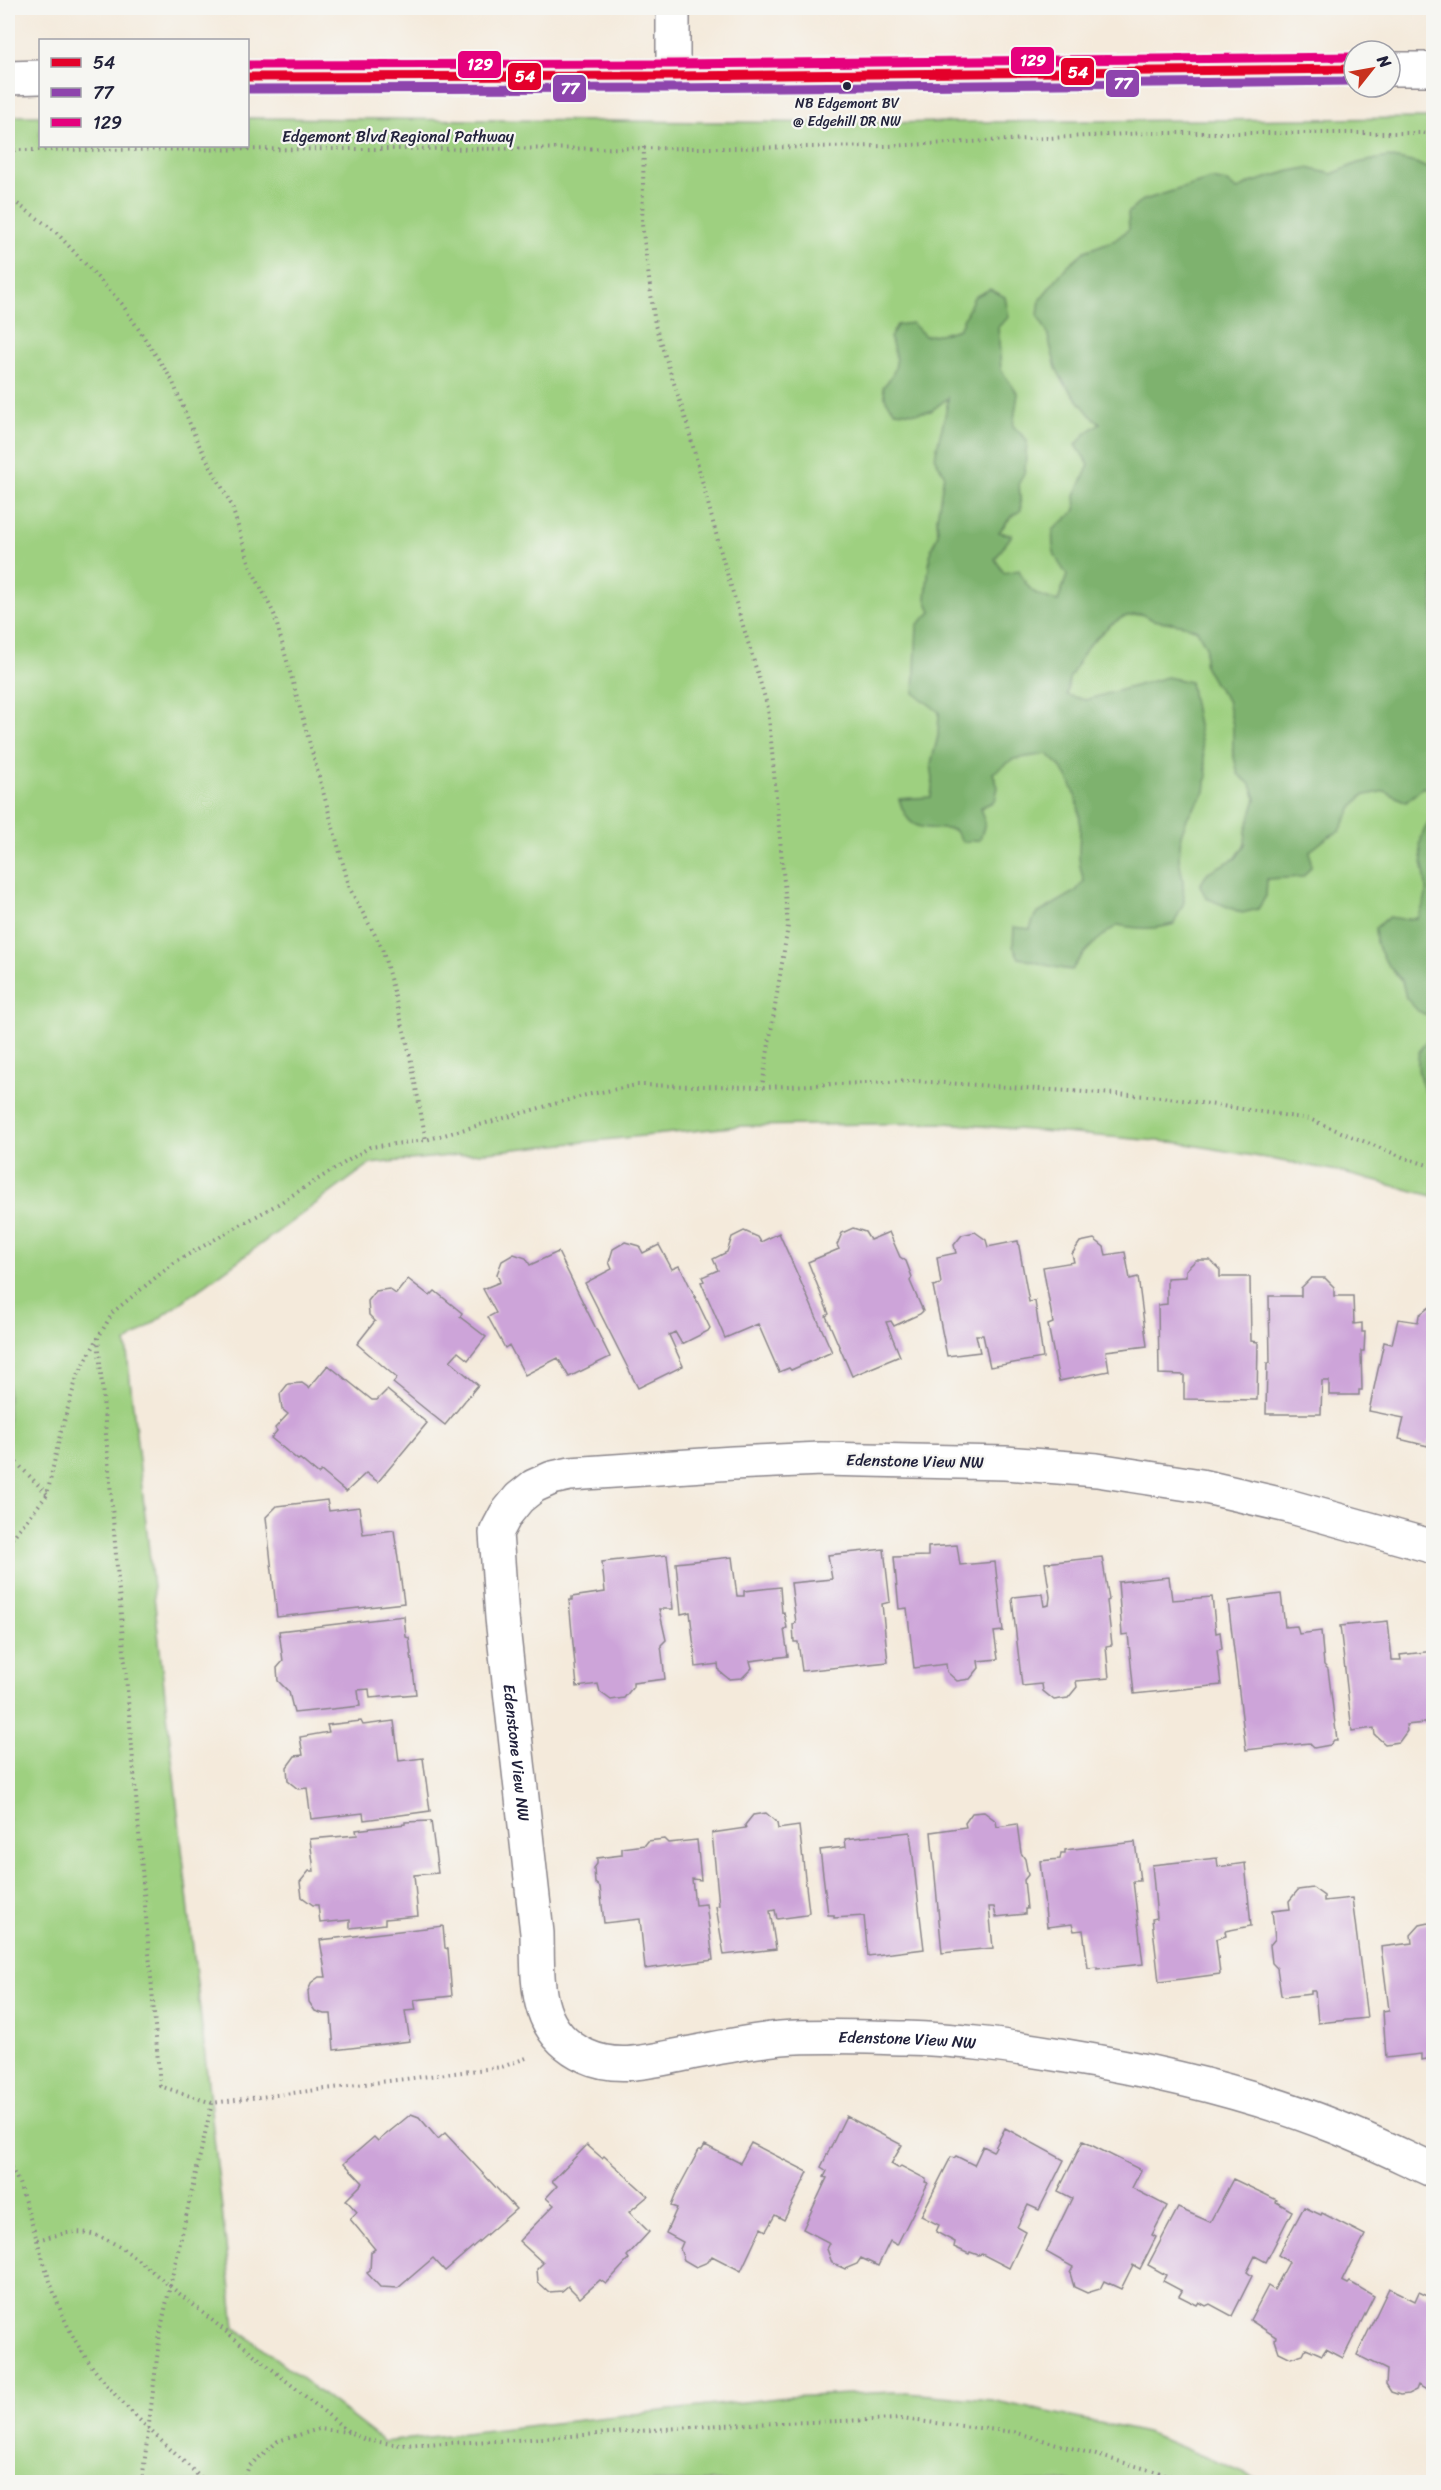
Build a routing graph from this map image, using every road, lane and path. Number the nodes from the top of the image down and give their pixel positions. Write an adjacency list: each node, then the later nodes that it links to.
1 (673, 8): 5 (street)
2 (1342, 69): 5 (street)
3 (1402, 69): 4 (street)
4 (1434, 69)
5 (673, 76): 6 (street)
6 (249, 77)
7 (8, 78): 8 (street)
8 (39, 78)
9 (1434, 133): 10 (path, Edgemont Blvd Regional Pathway)
10 (644, 147): 11 (path, Edgemont Blvd Regional Pathway); 13 (path)
11 (8, 150)
12 (8, 197): 14 (path)
13 (762, 1087): 14 (path); 15 (path)
14 (426, 1140): 16 (path)
15 (1434, 1167)
16 (98, 1338): 18 (path); 22 (path)
17 (8, 1454): 18 (path)
18 (47, 1495): 19 (path)
19 (8, 1543)
20 (1434, 1547): 21 (street, Edenstone View NW)
21 (566, 2042): 22 (path); 24 (street, Edenstone View NW)
22 (212, 2103): 26 (path)
23 (8, 2162): 25 (path)
24 (1434, 2171)
25 (37, 2240): 26 (path); 27 (path)
26 (170, 2286): 27 (path); 28 (path)
27 (149, 2426): 29 (path); 30 (path)
28 (349, 2432): 31 (path); 32 (path)
29 (142, 2482)
30 (205, 2482)
31 (243, 2482)
32 (1193, 2482)

